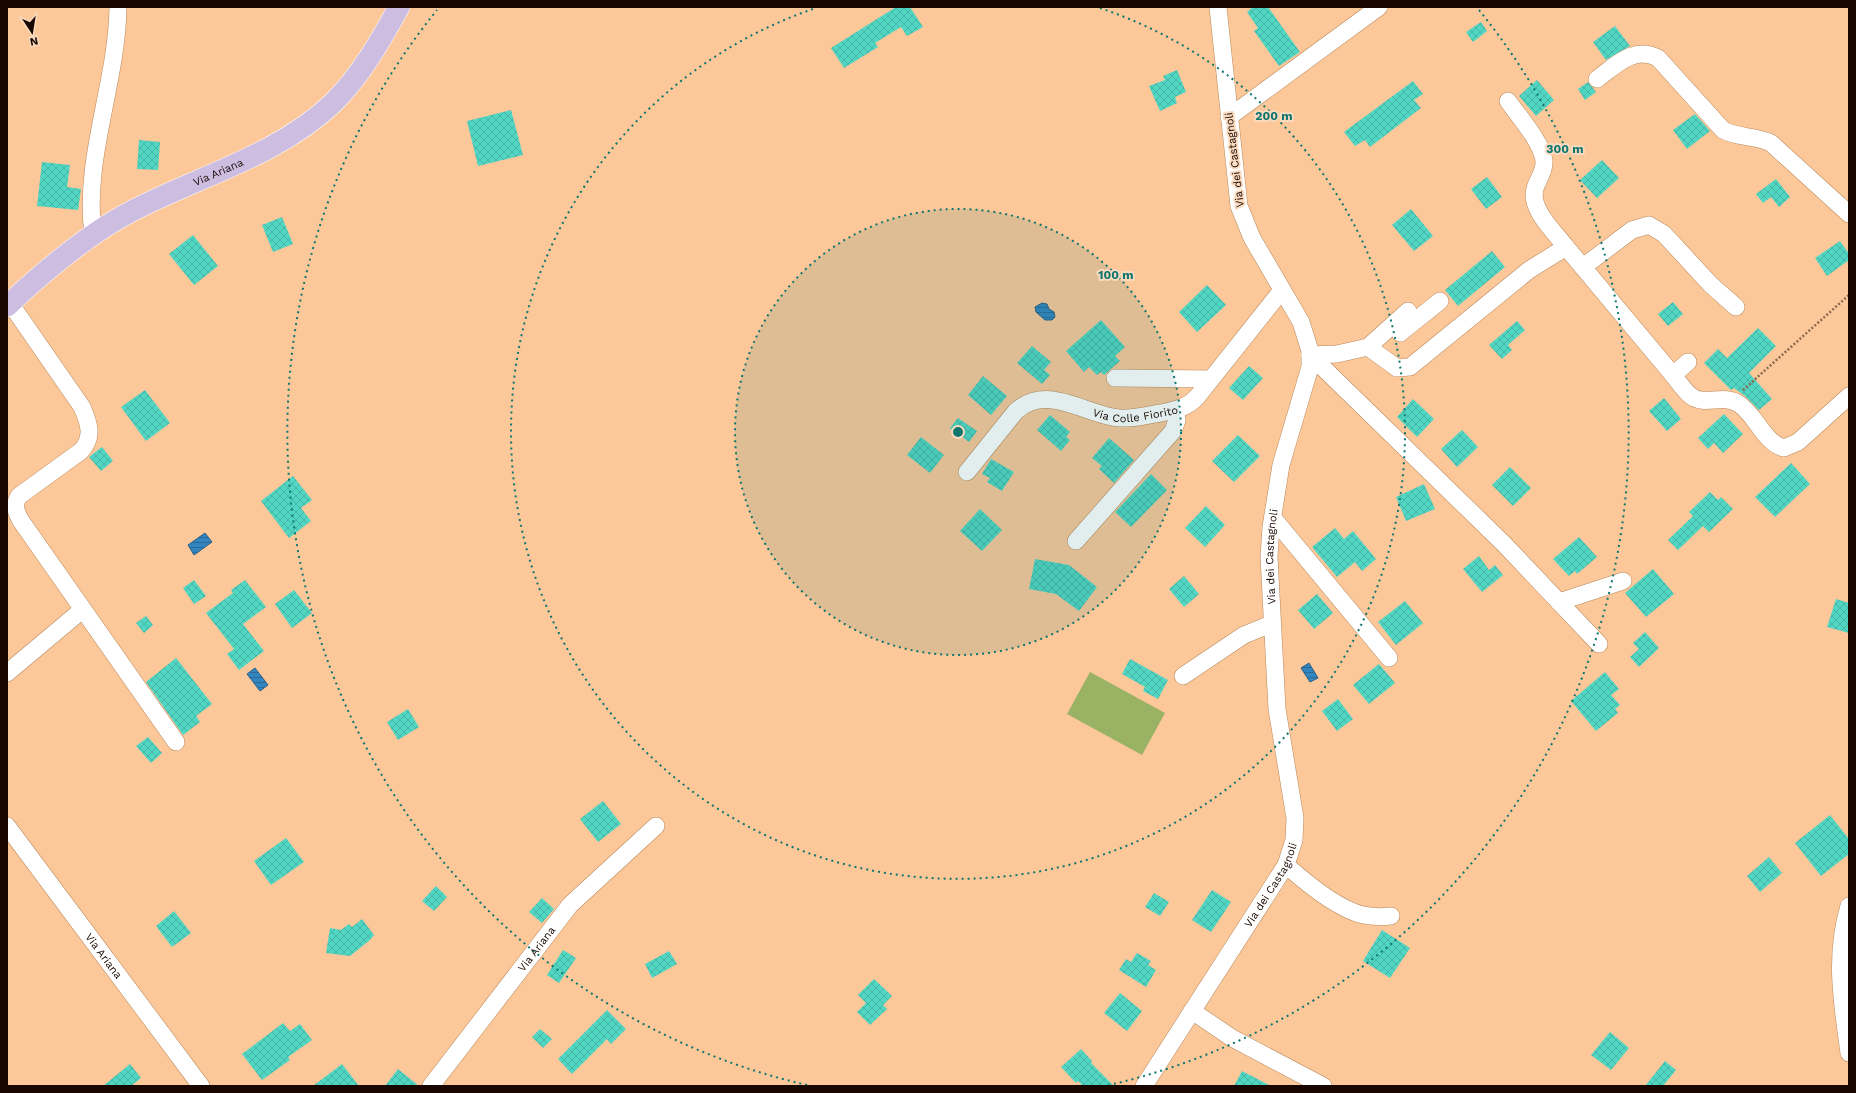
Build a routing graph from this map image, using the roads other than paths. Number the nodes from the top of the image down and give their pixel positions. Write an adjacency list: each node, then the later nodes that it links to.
1 (118, 7): 9 (street)
2 (399, 7): 9 (main road, Via Ariana)
3 (1218, 7): 7 (street, Via dei Castagnoli)
4 (1379, 7): 7 (street)
5 (1597, 79): 8 (street)
6 (1508, 101): 10 (street)
7 (1229, 117): 12 (street, Via dei Castagnoli)
8 (1849, 214)
9 (93, 235): 14 (main road, Via Ariana)
10 (1566, 247): 11 (street); 17 (street)
11 (1583, 267): 15 (street); 20 (street)
12 (1282, 290): 18 (street, Via dei Castagnoli); 22 (street, Via Colle Fiorito)
13 (1440, 301): 17 (street)
14 (9, 305): 30 (street)
15 (1736, 307)
16 (1408, 311): 17 (street)
17 (1368, 347): 18 (street)
18 (1310, 355): 26 (street, Via dei Castagnoli); 29 (street)
19 (1688, 362): 20 (street)
20 (1673, 375): 23 (street)
21 (1115, 378): 22 (street)
22 (1212, 379): 24 (street, Via Colle Fiorito)
23 (1849, 396)
24 (1176, 410): 25 (street, Via Colle Fiorito); 27 (street)
25 (967, 472)
26 (1273, 518): 31 (street, Via dei Castagnoli); 33 (street)
27 (1076, 541)
28 (1623, 581): 29 (street)
29 (1560, 602): 32 (street)
30 (82, 610): 34 (street); 36 (street)
31 (1272, 624): 35 (street); 39 (street, Via dei Castagnoli)
32 (1599, 644)
33 (1389, 658)
34 (7, 673)
35 (1184, 676)
36 (176, 742)
37 (7, 826): 44 (street, Via Ariana)
38 (656, 826): 45 (street, Via Ariana)
39 (1286, 865): 41 (street); 42 (street, Via dei Castagnoli)
40 (1849, 906): 43 (street)
41 (1391, 916)
42 (1192, 1011): 46 (street, Via dei Castagnoli); 47 (street)
43 (1849, 1052)
44 (201, 1086)
45 (431, 1086)
46 (1144, 1086)
47 (1323, 1086)

